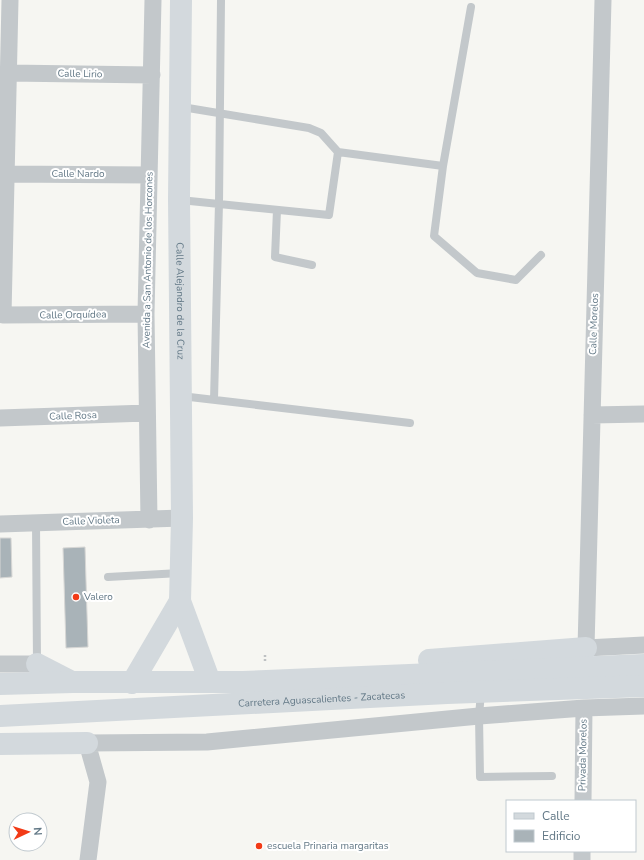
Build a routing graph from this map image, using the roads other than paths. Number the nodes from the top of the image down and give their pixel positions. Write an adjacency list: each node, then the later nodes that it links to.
1 (10, 0): 7 (street)
2 (153, 0): 8 (street, Avenida a San Antonio de los Horcones)
3 (181, 0): 9 (main road, Calle Alejandro de la Cruz)
4 (221, 0): 10 (lane)
5 (603, 0): 26 (street, Calle Morelos)
6 (471, 7): 12 (lane)
7 (9, 73): 8 (street, Calle Lirio); 13 (street)
8 (152, 75): 14 (street, Avenida a San Antonio de los Horcones)
9 (180, 107): 10 (lane); 15 (main road, Calle Alejandro de la Cruz)
10 (221, 114): 11 (lane); 16 (lane)
11 (338, 152): 12 (lane); 17 (lane)
12 (443, 166): 18 (lane)
13 (6, 174): 14 (street, Calle Nardo); 21 (street)
14 (150, 174): 20 (street, Avenida a San Antonio de los Horcones)
15 (179, 199): 16 (lane); 22 (main road, Calle Alejandro de la Cruz)
16 (219, 204): 17 (lane); 23 (lane)
17 (277, 210): 19 (lane)
18 (541, 255)
19 (312, 265)
20 (146, 314): 21 (street, Calle Orquídea); 24 (street, Avenida a San Antonio de los Horcones)
21 (1, 315)
22 (180, 396): 23 (lane); 29 (main road, Calle Alejandro de la Cruz)
23 (214, 400): 28 (lane)
24 (147, 413): 27 (street, Calle Rosa); 30 (street, Avenida a San Antonio de los Horcones)
25 (644, 414): 26 (street)
26 (592, 415): 37 (street, Calle Morelos)
27 (0, 418)
28 (410, 423)
29 (182, 518): 30 (street, Calle Violeta); 33 (main road, Calle Alejandro de la Cruz)
30 (149, 520): 31 (street, Calle Violeta)
31 (36, 523): 32 (street, Calle Violeta); 39 (lane)
32 (0, 524)
33 (181, 573): 34 (lane); 35 (main road, Calle Alejandro de la Cruz)
34 (108, 577)
35 (180, 601): 42 (main road, Calle Alejandro de la Cruz); 44 (main road, Calle Alejandro de la Cruz)
36 (644, 645): 37 (street)
37 (586, 648): 43 (main road)
38 (0, 664): 39 (street)
39 (37, 664): 41 (main road)
40 (644, 665): 43 (main road, Carretera Aguascalientes - Zacatecas)
41 (73, 682): 44 (main road, Carretera Aguascalientes - Zacatecas); 45 (main road, Carretera Aguascalientes - Zacatecas)
42 (210, 682): 43 (main road, Carretera Aguascalientes - Zacatecas); 44 (main road, Carretera Aguascalientes - Zacatecas)
43 (243, 682)
44 (132, 683)
45 (0, 684)
46 (644, 686): 47 (main road, Carretera Aguascalientes - Zacatecas)
47 (481, 691): 50 (main road, Carretera Aguascalientes - Zacatecas); 51 (lane)
48 (644, 706): 49 (street)
49 (584, 708): 51 (street); 55 (street, Privada Morelos)
50 (0, 716)
51 (478, 716): 52 (street); 54 (lane)
52 (87, 743): 53 (main road); 56 (street)
53 (0, 744)
54 (552, 776)
55 (582, 800)
56 (88, 860)

